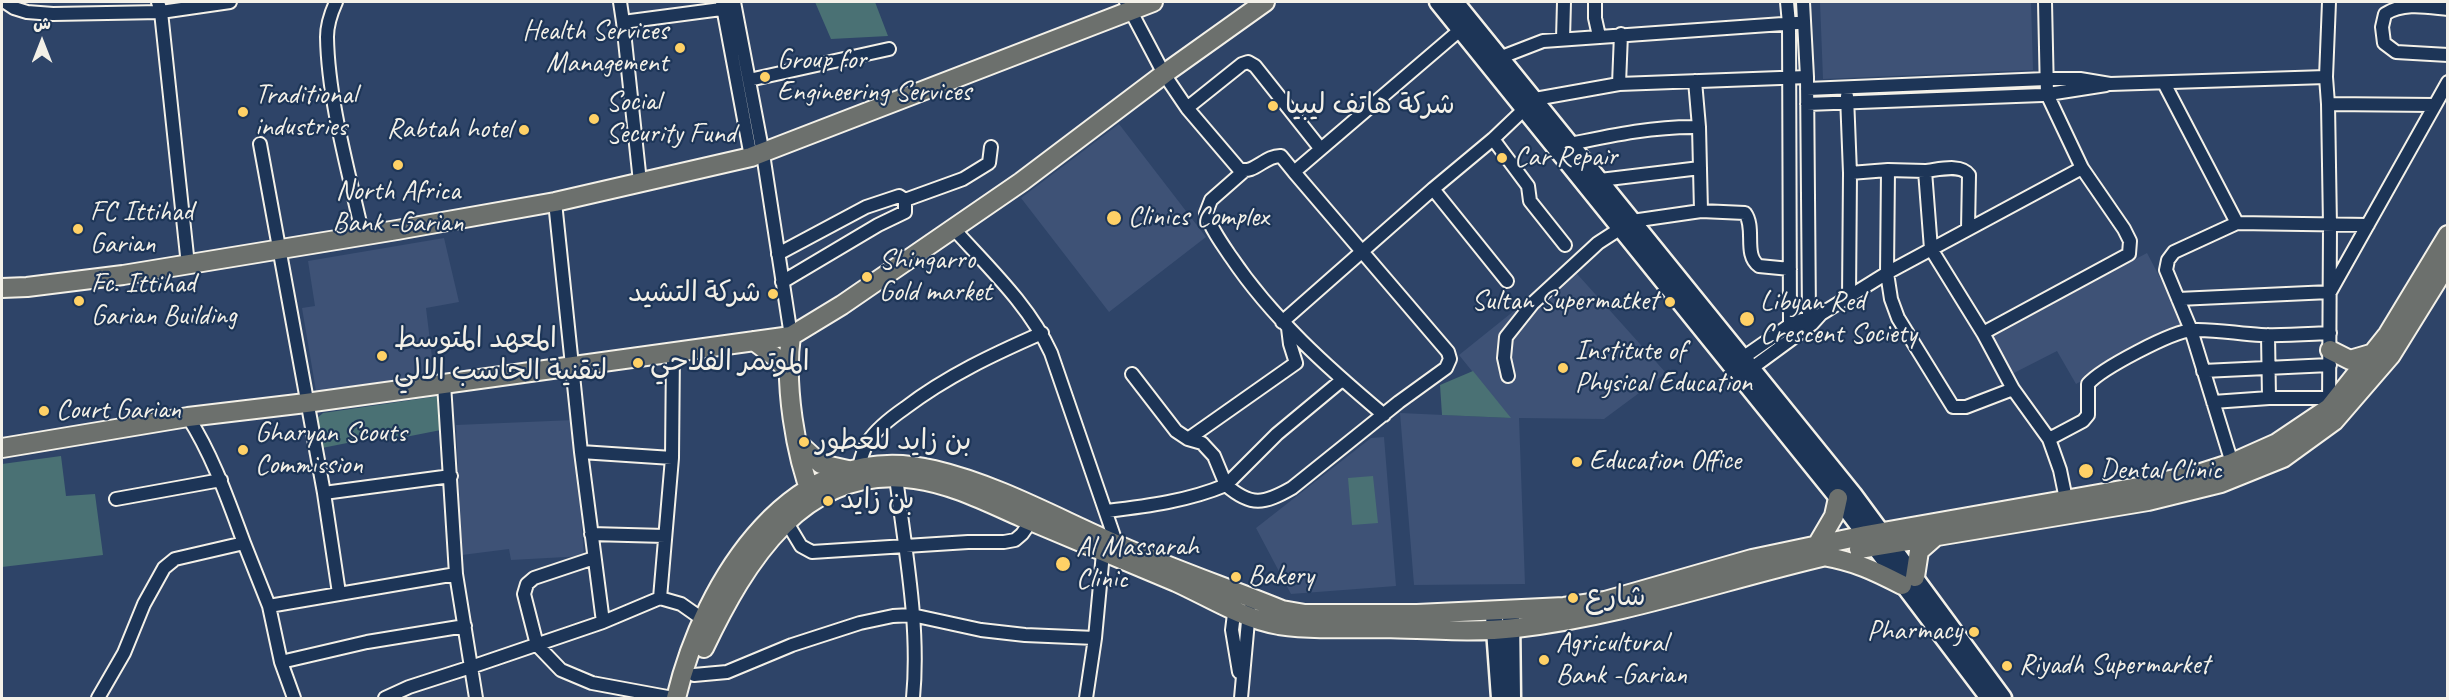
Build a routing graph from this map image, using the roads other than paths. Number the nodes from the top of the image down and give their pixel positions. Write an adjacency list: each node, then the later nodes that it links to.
1 (5, 2): 20 (street)
2 (97, 2): 20 (street)
3 (230, 2): 18 (street)
4 (336, 2): 77 (street)
5 (620, 2): 21 (street)
6 (1154, 2): 17 (main road)
7 (1264, 2): 31 (main road)
8 (1438, 2): 24 (main road)
9 (1455, 2): 29 (main road)
10 (1564, 2): 27 (street)
11 (1595, 2): 26 (street)
12 (1787, 2): 23 (street)
13 (1803, 2): 22 (street)
14 (2045, 2): 34 (street)
15 (2329, 2): 33 (street)
16 (729, 5): 21 (street); 35 (street); 56 (street)
17 (1129, 6): 31 (street); 56 (main road)
18 (160, 7): 20 (street); 84 (street)
19 (2448, 9): 30 (street)
20 (104, 13)
21 (623, 22): 65 (street)
22 (1804, 23): 23 (street); 38 (street)
23 (1790, 24): 25 (street); 32 (street)
24 (1460, 30): 29 (main road); 55 (street)
25 (1621, 34): 26 (street); 40 (street)
26 (1599, 36): 27 (street)
27 (1563, 39): 29 (street)
28 (889, 49): 35 (street)
29 (1490, 53): 45 (main road)
30 (2448, 55)
31 (1164, 74): 49 (street); 74 (main road)
32 (1790, 77): 36 (street); 38 (street); 85 (street)
33 (2326, 77): 39 (street); 47 (street)
34 (2046, 79): 41 (street); 42 (street); 43 (street)
35 (749, 80): 56 (street)
36 (1695, 81): 40 (street); 50 (street)
37 (2448, 82): 48 (street)
38 (1808, 83): 42 (street); 46 (street)
39 (2164, 83): 41 (street); 70 (street)
40 (1619, 84): 45 (street)
41 (2110, 84): 43 (street)
42 (1847, 87): 44 (street)
43 (2047, 94): 44 (street); 58 (street)
44 (1847, 103): 46 (street); 63 (street)
45 (1530, 104): 51 (street); 53 (main road); 71 (main road)
46 (1807, 104): 93 (street)
47 (2328, 104): 48 (street); 73 (street)
48 (2434, 105): 72 (street)
49 (1187, 108): 55 (street); 60 (street)
50 (1699, 127): 53 (street); 57 (street)
51 (1493, 139): 66 (street); 78 (street)
52 (260, 144): 79 (street)
53 (1570, 144): 64 (main road)
54 (991, 147): 67 (street)
55 (1320, 148): 62 (street)
56 (757, 155): 65 (main road); 82 (street)
57 (1700, 168): 64 (street); 69 (street)
58 (2082, 168): 75 (street); 98 (street)
59 (1888, 170): 61 (street); 63 (street); 86 (street)
60 (1244, 171): 62 (street); 94 (street)
61 (1924, 171): 75 (street); 80 (street)
62 (1294, 172): 81 (street)
63 (1850, 173): 91 (street)
64 (1600, 180): 71 (main road)
65 (640, 182): 68 (main road)
66 (1433, 189): 81 (street); 87 (street)
67 (905, 200): 82 (street); 88 (street)
68 (555, 202): 77 (main road); 106 (street)
69 (1701, 212): 71 (street); 85 (street)
70 (2237, 223): 73 (street); 92 (street)
71 (1627, 225): 105 (main road); 111 (street); 135 (main road)
72 (2368, 225): 73 (street); 90 (street)
73 (2330, 226): 90 (street)
74 (953, 228): 97 (street); 100 (main road)
75 (1968, 229): 80 (street)
76 (2448, 234): 104 (main road)
77 (363, 236): 79 (main road)
78 (1565, 244)
79 (280, 248): 84 (main road); 117 (street)
80 (1931, 249): 86 (street); 98 (street)
81 (1364, 252): 94 (street); 119 (street)
82 (778, 254): 88 (street)
83 (2448, 263): 143 (main road)
84 (188, 265): 89 (main road)
85 (1790, 269): 95 (street)
86 (1887, 273): 91 (street); 114 (street)
87 (1507, 281)
88 (782, 282): 100 (street)
89 (2, 288)
90 (2330, 292): 92 (street); 102 (street)
91 (1848, 298): 93 (street)
92 (2178, 299): 96 (street)
93 (1814, 318): 95 (street)
94 (1285, 325): 112 (street); 121 (street)
95 (1794, 330): 105 (street)
96 (2191, 330): 99 (street); 108 (street); 122 (street)
97 (1042, 333): 128 (street); 138 (street)
98 (1983, 333): 114 (street)
99 (2268, 335): 102 (street); 107 (street)
100 (791, 336): 101 (main road); 109 (main road)
101 (754, 341): 103 (main road); 109 (main road)
102 (2330, 349): 104 (main road); 107 (street); 118 (street)
103 (673, 351): 106 (main road); 126 (street)
104 (2374, 353): 118 (main road)
105 (1748, 362): 144 (main road)
106 (573, 364): 113 (main road); 125 (street)
107 (2268, 368): 108 (street); 115 (street)
108 (2203, 371): 116 (street)
109 (789, 372): 123 (main road)
110 (1132, 374): 121 (street)
111 (1508, 376)
112 (1342, 380): 119 (street); 132 (street)
113 (444, 384): 117 (main road); 129 (street)
114 (2013, 389): 122 (street)
115 (2269, 398): 116 (street); 118 (street)
116 (2213, 402): 127 (street)
117 (306, 403): 120 (main road); 134 (street)
118 (2329, 403): 127 (main road)
119 (1384, 415): 132 (street)
120 (188, 417): 124 (main road); 131 (street)
121 (1188, 439): 132 (street)
122 (2049, 439): 137 (street)
123 (799, 445): 128 (main road); 133 (main road); 139 (main road)
124 (2, 448)
125 (581, 452): 126 (street); 141 (street)
126 (672, 458): 142 (street)
127 (2232, 463): 137 (main road)
128 (854, 469): 133 (main road); 147 (main road)
129 (451, 476): 134 (street); 150 (street)
130 (896, 477): 133 (main road); 140 (main road); 146 (street)
131 (220, 480): 136 (street); 145 (street)
132 (1226, 485): 138 (street)
133 (816, 491): 139 (main road)
134 (324, 493): 152 (street)
135 (1838, 498): 144 (main road); 148 (main road)
136 (116, 499)
137 (2066, 499): 144 (main road)
138 (1107, 511): 147 (street)
139 (782, 515): 146 (street); 159 (main road)
140 (1031, 521): 146 (street); 147 (main road)
141 (591, 534): 142 (street); 149 (street)
142 (664, 536): 153 (street)
143 (1936, 536): 144 (main road); 151 (main road)
144 (1877, 539): 148 (main road); 151 (main road)
145 (244, 543): 155 (street); 166 (street)
146 (905, 547): 156 (street)
147 (1110, 549): 154 (main road); 161 (street)
148 (1820, 551): 151 (main road); 157 (main road)
149 (594, 558): 158 (street); 162 (street)
150 (456, 574): 152 (street); 160 (street)
151 (1908, 581): 177 (main road); 178 (main road)
152 (339, 593): 155 (street)
153 (660, 598): 158 (street); 159 (street)
154 (1244, 604): 157 (main road); 174 (street)
155 (269, 606): 163 (street)
156 (912, 615): 161 (street); 165 (street); 172 (street)
157 (1503, 620): 175 (main road); 176 (main road)
158 (603, 622): 162 (street)
159 (709, 623): 165 (main road); 170 (main road)
160 (465, 626): 163 (street); 164 (street)
161 (1095, 638): 173 (street)
162 (537, 645): 164 (street); 170 (street)
163 (281, 662): 167 (street)
164 (471, 667): 168 (street); 169 (street)
165 (694, 675): 171 (main road)
166 (98, 699)
167 (294, 699)
168 (385, 699)
169 (476, 699)
170 (675, 699)
171 (688, 699)
172 (913, 699)
173 (1086, 699)
174 (1241, 699)
175 (1500, 699)
176 (1512, 699)
177 (1989, 699)
178 (2003, 699)

